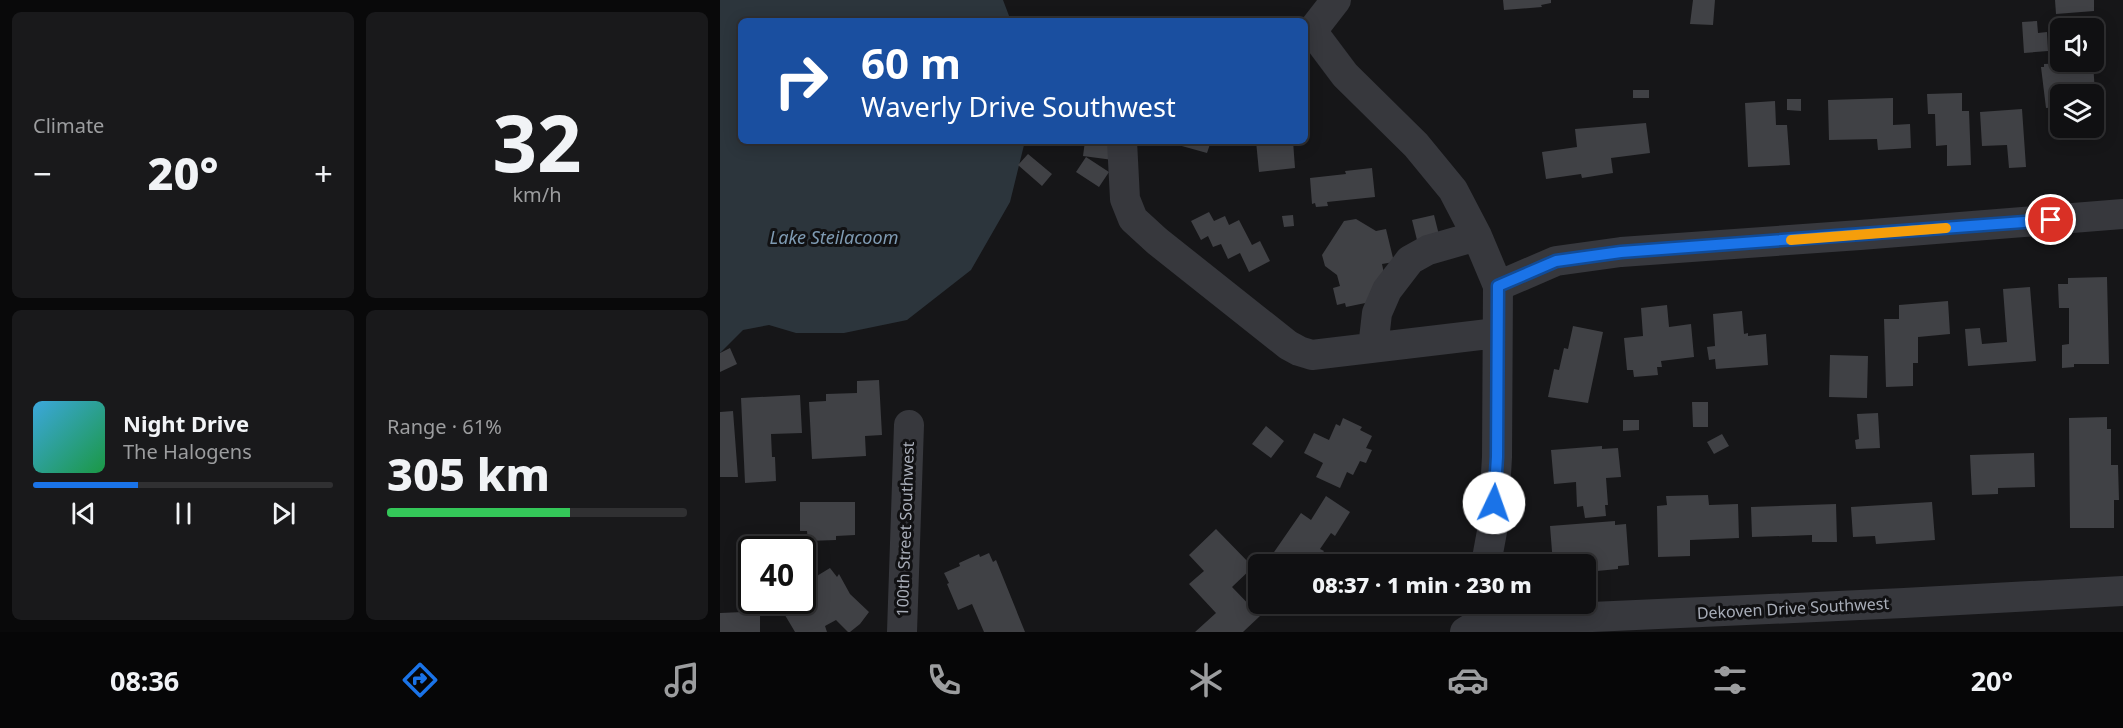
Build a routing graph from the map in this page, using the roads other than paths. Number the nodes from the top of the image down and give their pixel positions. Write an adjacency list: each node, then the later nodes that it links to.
1 (1336, 0): 4 (street)
2 (1122, 144): 7 (street)
3 (2123, 214): 5 (street)
4 (1477, 236): 5 (street); 7 (street)
5 (1498, 286): 6 (street)
6 (1497, 333): 7 (street); 9 (street)
7 (1373, 348)
8 (909, 425): 12 (street, 100th Street Southwest)
9 (1488, 554)
10 (2123, 591): 14 (street, Dekoven Drive Southwest)
11 (1464, 614): 13 (street)
12 (902, 632)
13 (1455, 632)
14 (1465, 632)

